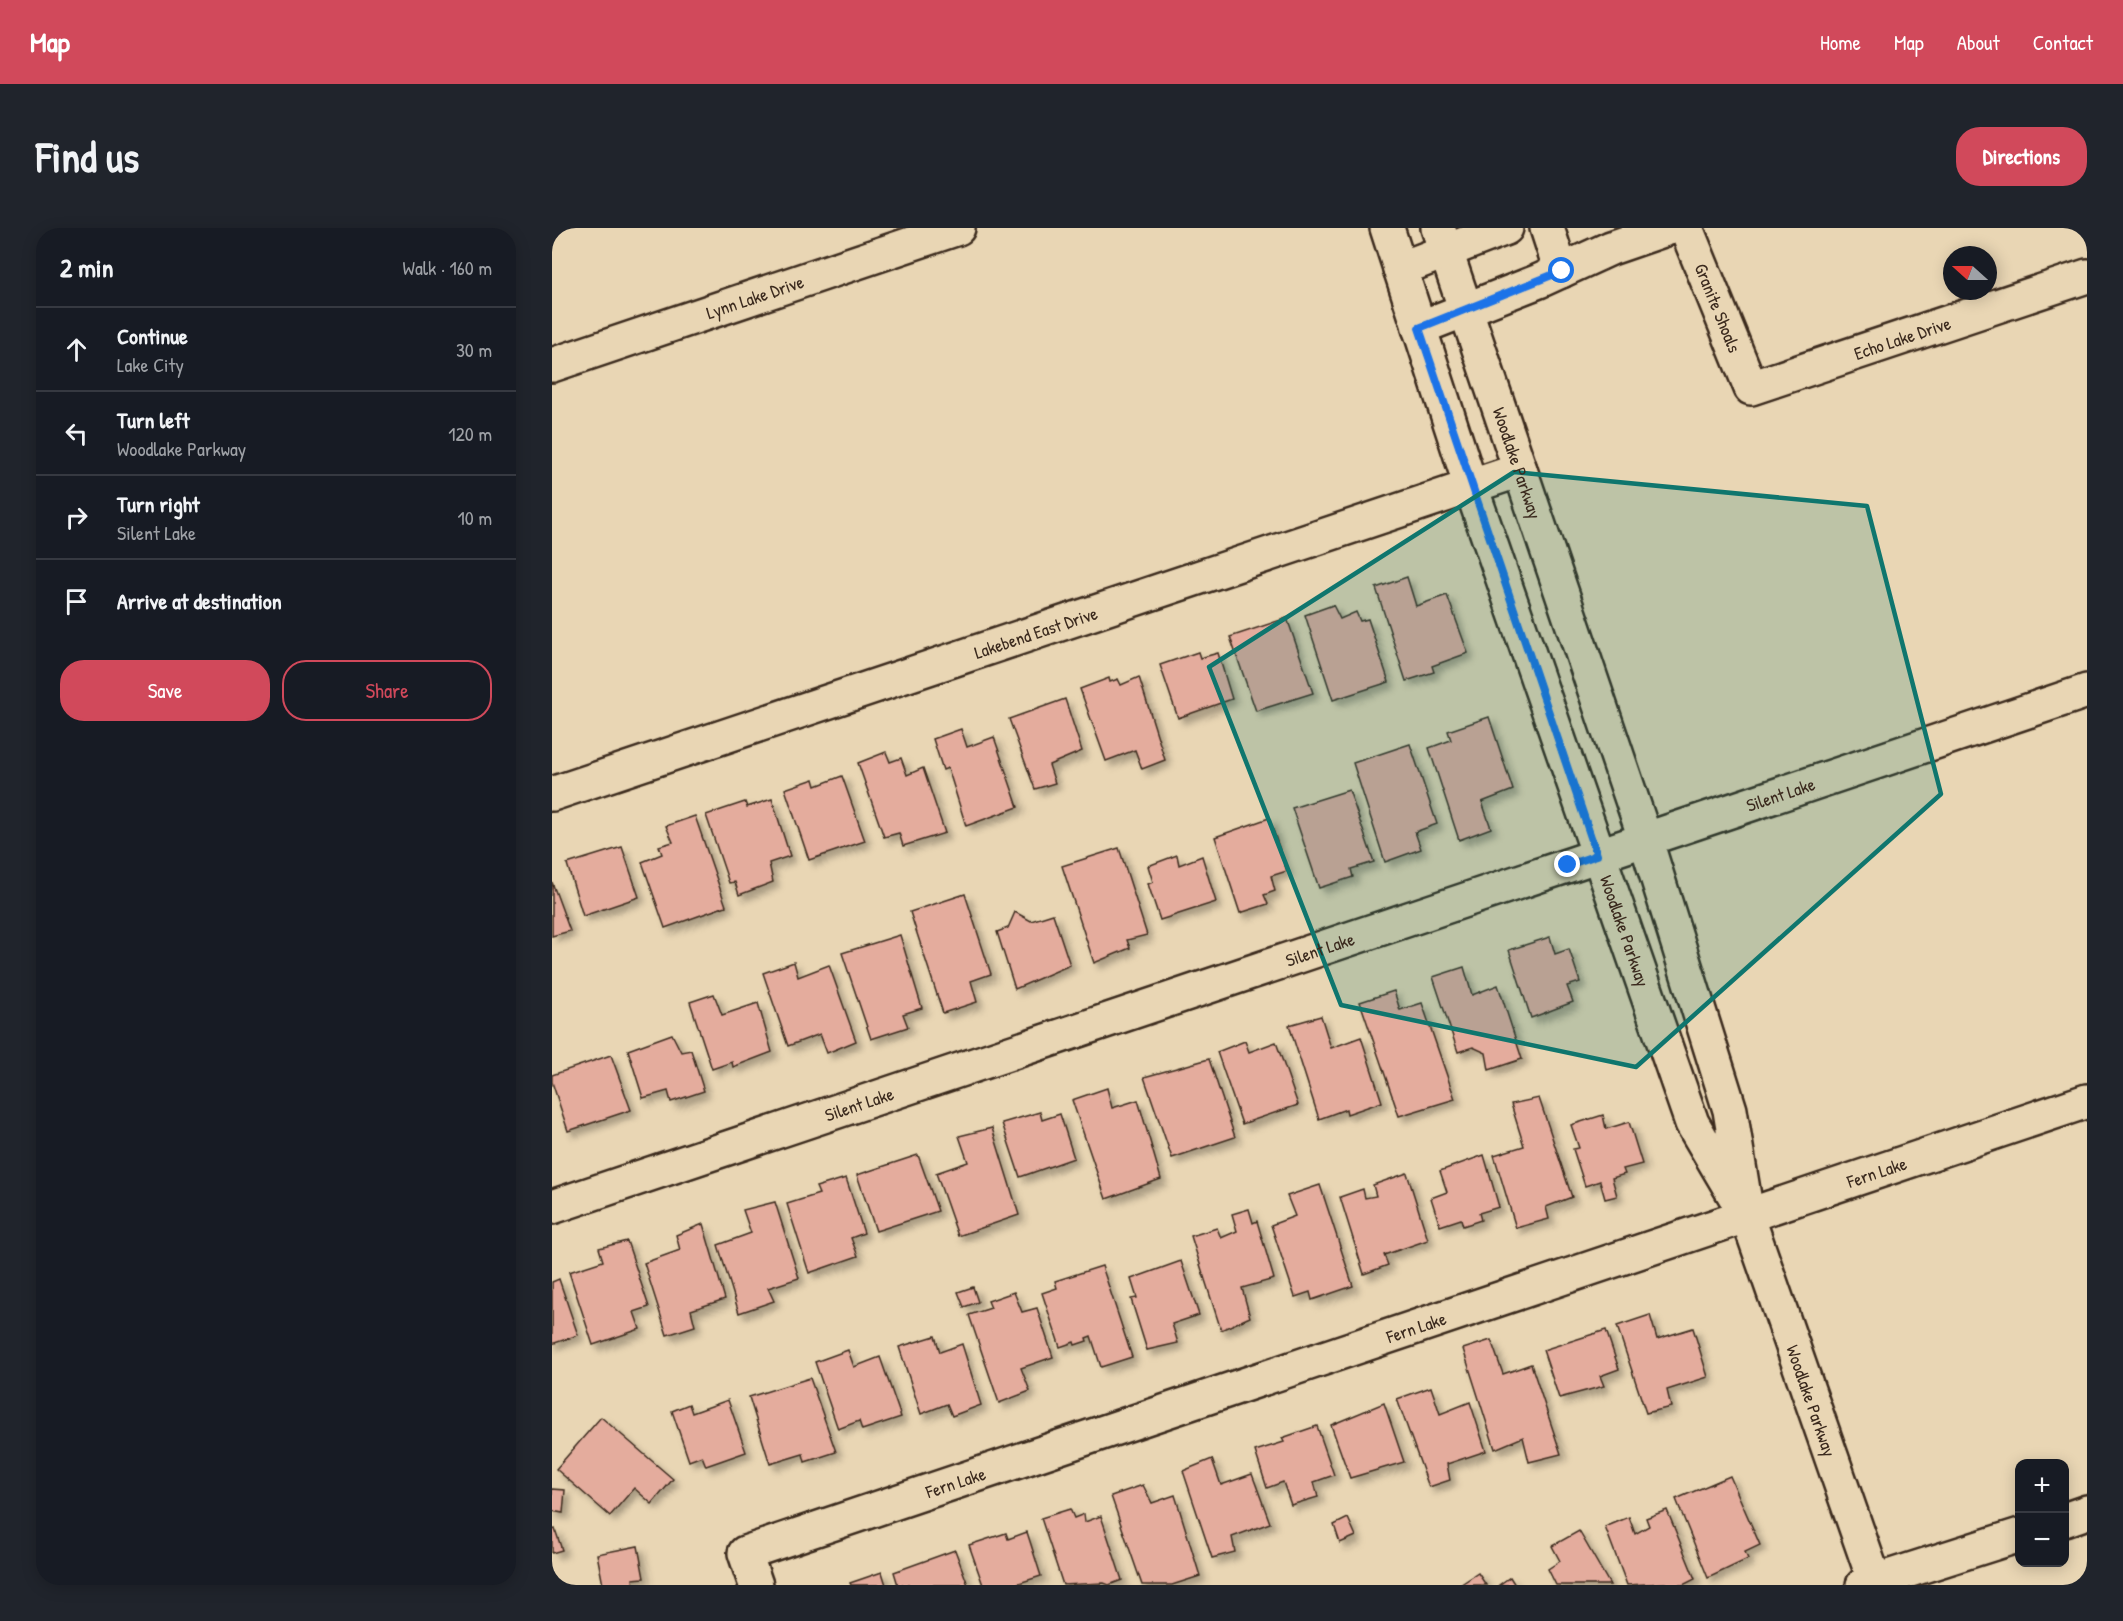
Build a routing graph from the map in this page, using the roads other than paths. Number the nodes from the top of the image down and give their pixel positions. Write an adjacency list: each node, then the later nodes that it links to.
1 (958, 228): 13 (street, Lynn Lake Drive)
2 (1387, 228): 8 (street, Woodlake Parkway)
3 (1506, 228): 7 (street)
4 (1547, 228): 9 (street)
5 (1669, 228): 9 (street)
6 (1686, 228): 14 (street, Granite Shoals)
7 (1442, 240): 8 (street); 11 (street, Woodlake Parkway)
8 (1400, 269): 12 (street, Woodlake Parkway)
9 (1562, 271): 11 (street)
10 (2087, 276): 14 (street, Echo Lake Drive)
11 (1466, 310): 12 (street); 15 (street, Woodlake Parkway)
12 (1419, 328): 16 (street, Woodlake Parkway)
13 (552, 365)
14 (1751, 388)
15 (1520, 470): 16 (street, Lakebend East Drive); 19 (street, Woodlake Parkway)
16 (1471, 487): 18 (street, Lakebend East Drive); 20 (street, Woodlake Parkway)
17 (2087, 691): 19 (street, Silent Lake)
18 (552, 794)
19 (1646, 841): 20 (street, Silent Lake); 23 (street, Woodlake Parkway)
20 (1597, 855): 22 (street, Silent Lake); 23 (street, Woodlake Parkway)
21 (2087, 1101): 23 (street, Fern Lake)
22 (552, 1207)
23 (1747, 1215): 27 (street, Woodlake Parkway); 28 (street, Fern Lake)
24 (2087, 1512): 25 (street)
25 (2069, 1518)
26 (2015, 1536): 27 (street)
27 (1871, 1584)
28 (756, 1585)

